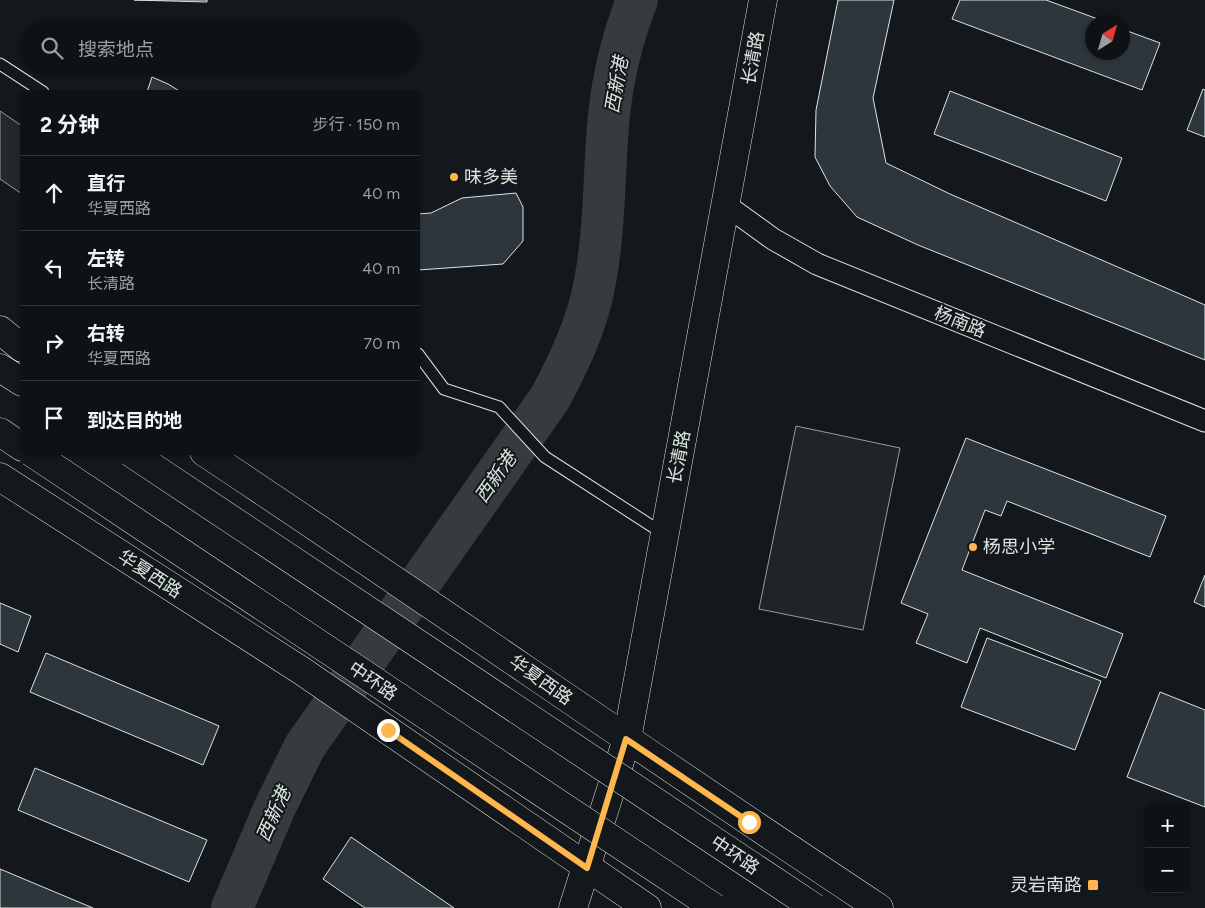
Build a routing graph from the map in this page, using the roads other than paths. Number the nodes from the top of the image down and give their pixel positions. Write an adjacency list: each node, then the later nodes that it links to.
1 (763, 0): 4 (main road, 长清路)
2 (0, 64): 3 (lane)
3 (40, 90)
4 (726, 205): 12 (street, 杨南路); 21 (main road, 长清路)
5 (0, 323): 7 (main road)
6 (0, 330): 8 (main road)
7 (20, 336)
8 (20, 346)
9 (420, 357): 21 (lane)
10 (0, 368): 11 (main road)
11 (20, 381)
12 (1205, 421)
13 (0, 432): 14 (main road)
14 (20, 446)
15 (35, 455): 26 (main road, 中环路, bridge)
16 (135, 455): 20 (main road, 中环路, bridge)
17 (155, 455): 20 (main road, bridge)
18 (208, 455): 22 (main road, 华夏西路)
19 (0, 477): 23 (main road, 华夏西路)
20 (230, 518): 27 (main road, 中环路, bridge)
21 (664, 534): 22 (main road, 长清路)
22 (626, 739): 23 (main road, 长清路); 28 (main road, 华夏西路)
23 (587, 868): 24 (main road, 长清路); 25 (main road, 华夏西路)
24 (573, 908)
25 (647, 908)
26 (715, 908)
27 (815, 908)
28 (879, 908)

